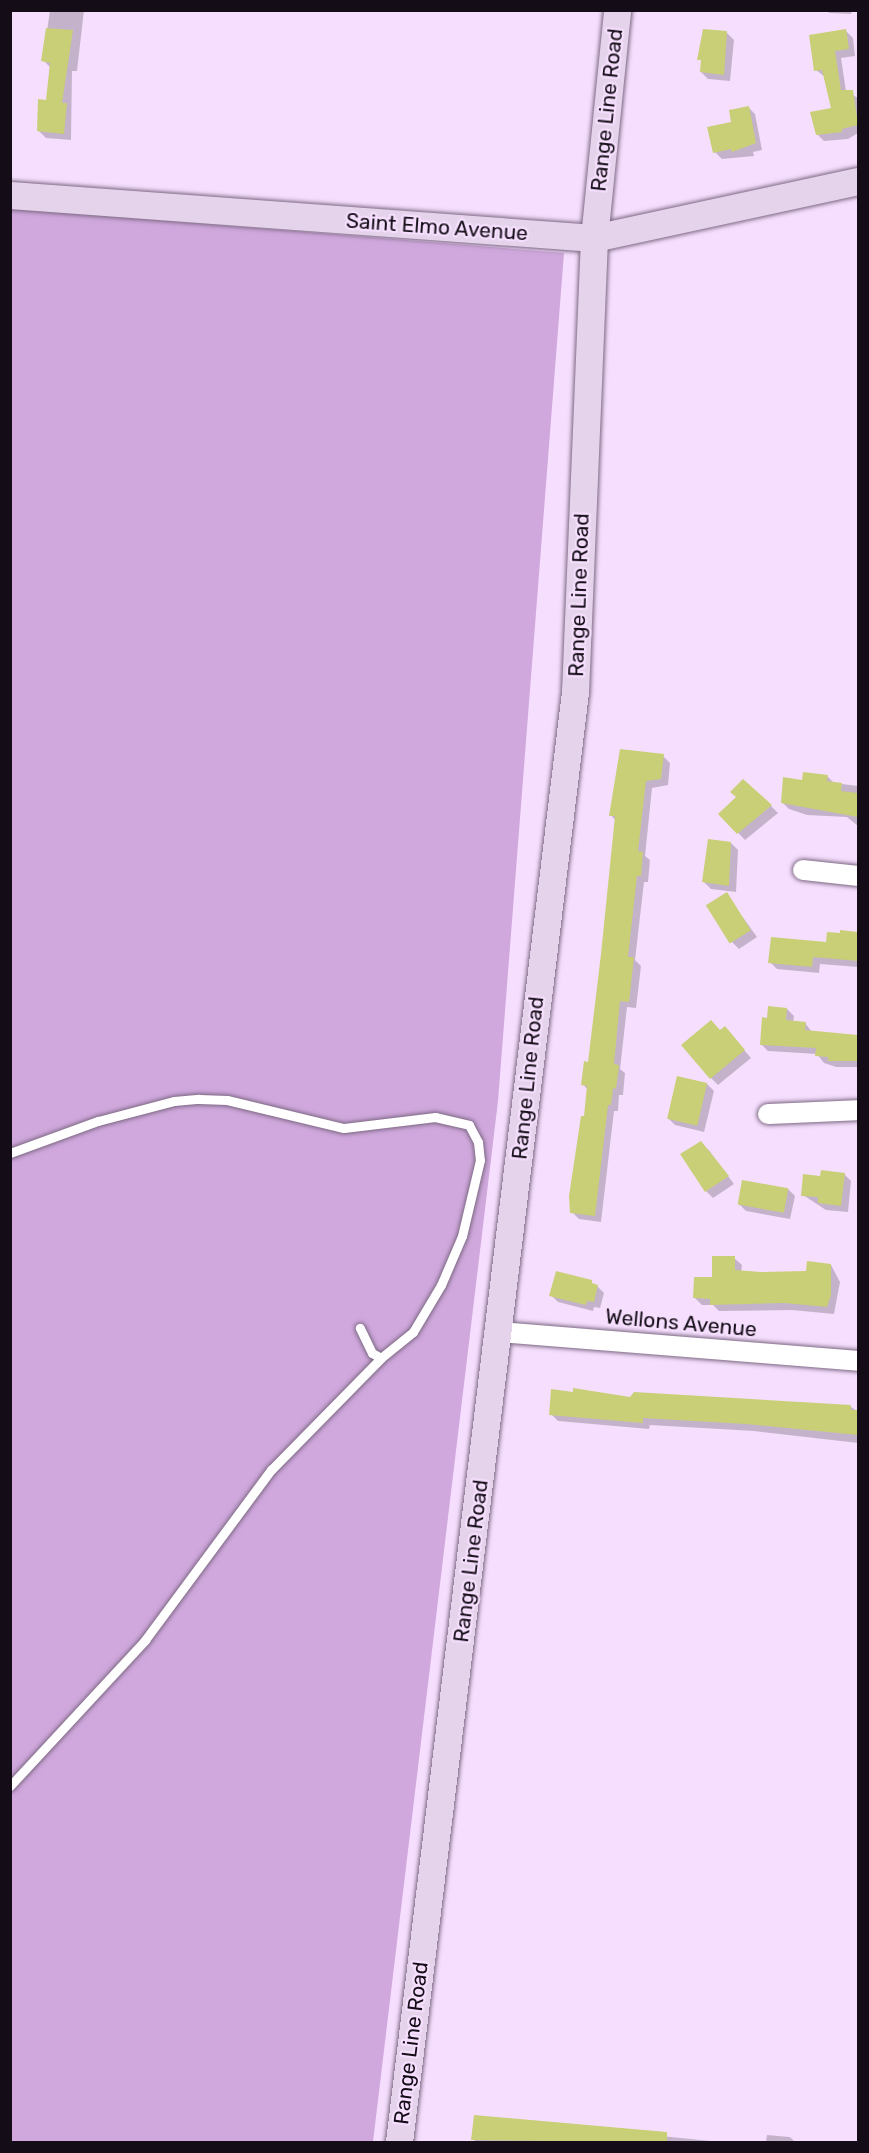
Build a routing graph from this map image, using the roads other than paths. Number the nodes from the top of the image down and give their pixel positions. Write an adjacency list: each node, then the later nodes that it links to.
1 (617, 10): 4 (street, Range Line Road)
2 (858, 181): 4 (street, Saint Elmo Avenue)
3 (10, 195): 4 (street, Saint Elmo Avenue)
4 (594, 238): 11 (street, Range Line Road)
5 (803, 870): 6 (street)
6 (858, 876)
7 (858, 1110): 8 (street)
8 (768, 1114)
9 (10, 1153): 12 (lane)
10 (360, 1328): 12 (lane)
11 (500, 1332): 13 (street, Wellons Avenue); 15 (street, Range Line Road)
12 (381, 1358): 14 (lane)
13 (858, 1361)
14 (10, 1786)
15 (399, 2142)

